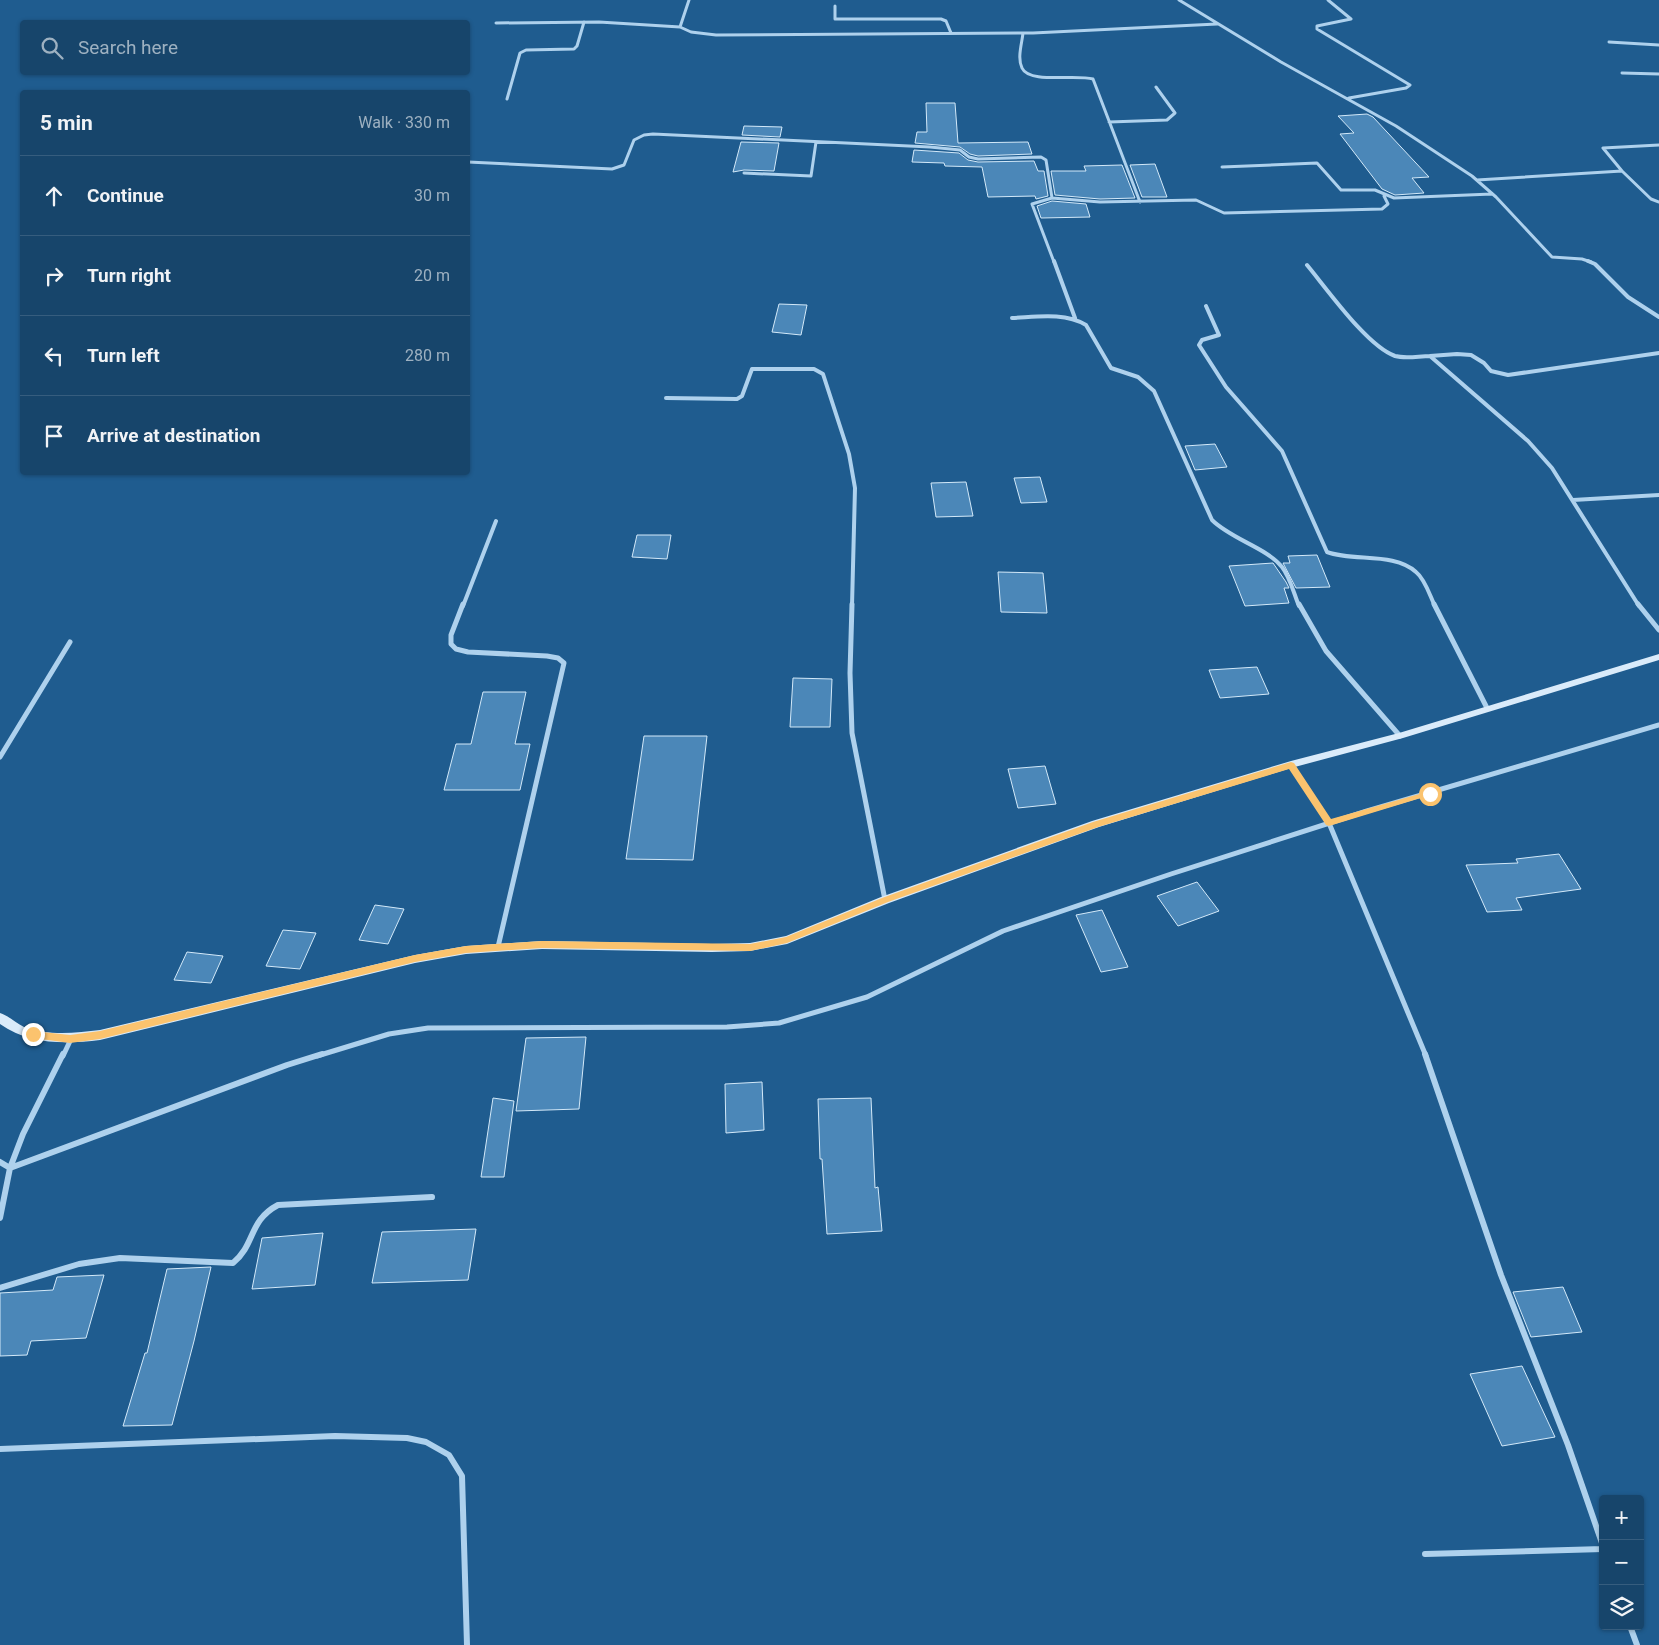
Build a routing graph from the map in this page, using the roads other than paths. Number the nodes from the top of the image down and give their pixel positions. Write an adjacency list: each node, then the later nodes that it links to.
1 (689, 0): 8 (street)
2 (1179, 0): 7 (street)
3 (1328, 0): 16 (street)
4 (835, 6): 9 (street)
5 (584, 22): 6 (street); 8 (street); 17 (street)
6 (496, 23)
7 (1218, 24): 10 (street); 16 (street)
8 (680, 27): 9 (street)
9 (951, 33): 10 (street)
10 (1023, 33): 18 (street)
11 (1609, 42): 12 (street)
12 (1659, 45)
13 (1622, 73): 14 (street)
14 (1659, 74)
15 (1156, 87): 18 (street)
16 (1348, 98): 25 (street)
17 (507, 99)
18 (1110, 122): 29 (street)
19 (816, 142): 21 (street); 24 (street); 28 (street)
20 (1659, 145): 23 (street)
21 (470, 162)
22 (1222, 167): 27 (street)
23 (1622, 171): 25 (street); 30 (street)
24 (744, 173)
25 (1476, 180): 26 (street)
26 (1492, 194): 27 (street); 33 (street)
27 (1384, 196): 29 (street)
28 (1052, 198): 29 (street); 35 (street)
29 (1140, 202)
30 (1659, 202)
31 (1307, 265): 37 (street)
32 (1206, 306): 45 (street)
33 (1659, 317)
34 (1012, 318): 35 (street)
35 (1074, 318): 47 (street)
36 (1659, 354): 37 (street)
37 (1430, 356): 40 (street)
38 (666, 398): 51 (street)
39 (1659, 495): 40 (street)
40 (1573, 500): 42 (street)
41 (496, 521): 52 (street)
42 (1659, 630)
43 (70, 642): 48 (street)
44 (1659, 657): 45 (main road)
45 (1487, 708): 47 (main road)
46 (1659, 725): 50 (street)
47 (1400, 736): 49 (main road)
48 (0, 757)
49 (1291, 765): 50 (street); 51 (main road)
50 (1329, 823): 56 (street); 61 (street)
51 (885, 900): 52 (main road)
52 (498, 947): 54 (main road)
53 (0, 1018): 54 (main road)
54 (70, 1039): 56 (street)
55 (0, 1162): 56 (street)
56 (10, 1168): 58 (street)
57 (432, 1197): 59 (street)
58 (0, 1218)
59 (0, 1288)
60 (0, 1450): 65 (street)
61 (1601, 1540)
62 (1599, 1547): 63 (street)
63 (1425, 1554)
64 (1631, 1630): 66 (street)
65 (467, 1645)
66 (1637, 1645)

